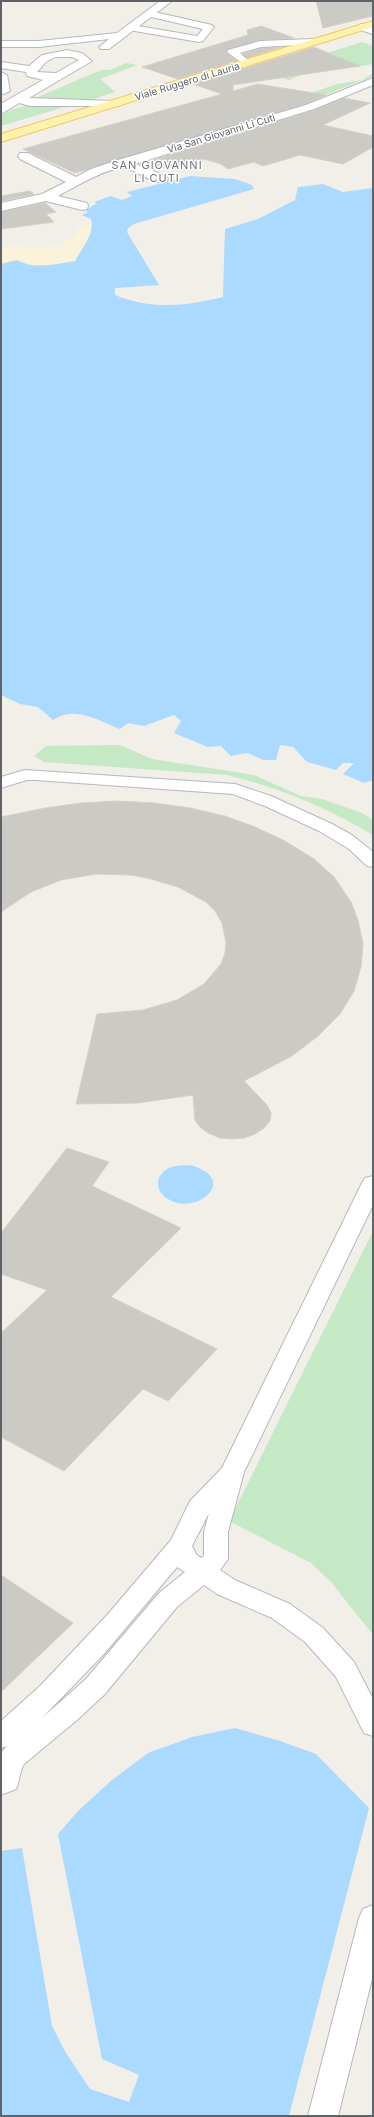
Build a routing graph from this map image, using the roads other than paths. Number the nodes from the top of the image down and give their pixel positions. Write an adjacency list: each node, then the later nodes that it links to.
1 (167, 1): 2 (street)
2 (150, 14): 5 (street); 5 (lane)
3 (373, 24): 4 (main road, Viale Ruggero di Lauria)
4 (361, 27): 6 (street); 8 (main road, Viale Ruggero di Lauria)
5 (132, 28): 7 (street); 12 (street)
6 (373, 31)
7 (114, 35): 9 (street); 11 (street)
8 (313, 42): 13 (main road, Viale Ruggero di Lauria); 13 (lane)
9 (1, 44)
10 (1, 54): 11 (street)
11 (55, 55): 12 (street); 15 (street)
12 (92, 57): 17 (street)
13 (246, 63): 21 (main road, Viale Ruggero di Lauria)
14 (1, 64): 15 (street)
15 (31, 72): 17 (street); 19 (street)
16 (1, 75): 19 (street)
17 (59, 76): 20 (street)
18 (373, 81): 25 (street, Via San Giovanni Li Cuti)
19 (9, 88)
20 (23, 96): 21 (street); 22 (street)
21 (115, 104): 23 (main road, Viale Ruggero di Lauria)
22 (1, 110)
23 (1, 138)
24 (24, 156): 27 (street)
25 (122, 163): 26 (street); 27 (street, Via San Giovanni Li Cuti)
26 (162, 179)
27 (76, 182): 28 (street, Via San Giovanni Li Cuti)
28 (46, 197): 29 (street); 30 (street, Via San Giovanni Li Cuti)
29 (82, 206)
30 (1, 207)
31 (1, 783): 32 (lane)
32 (373, 862)
33 (373, 1183): 34 (lane)
34 (232, 1472): 35 (lane); 36 (lane)
35 (180, 1546): 36 (lane); 38 (lane)
36 (203, 1572): 37 (lane); 39 (lane)
37 (373, 1725)
38 (1, 1737)
39 (1, 1783)
40 (373, 1918): 41 (lane)
41 (323, 2116)

